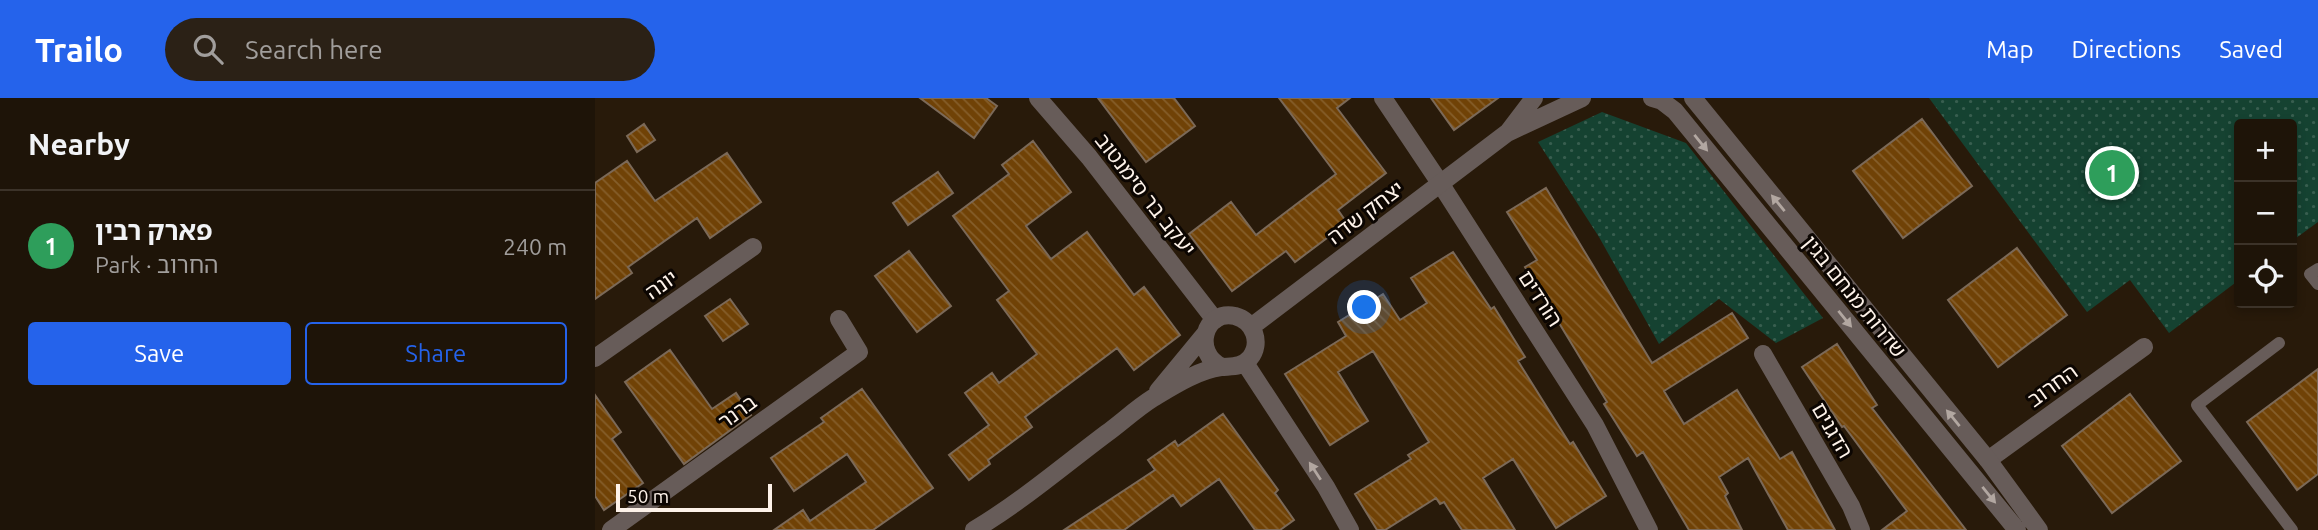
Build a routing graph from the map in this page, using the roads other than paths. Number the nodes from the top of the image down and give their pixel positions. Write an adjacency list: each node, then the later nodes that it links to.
1 (1038, 98): 13 (street, יעקב בר סימנטוב)
2 (1383, 98): 8 (street, הורדים)
3 (1534, 98): 7 (street, יצחק שדה)
4 (1582, 98): 7 (street, יצחק שדה)
5 (1652, 98): 30 (street, שדרות מנחם בגין, one-way to 30)
6 (1693, 98): 22 (street, שדרות מנחם בגין, one-way to 6)
7 (1507, 133): 8 (street, יצחק שדה)
8 (1440, 183): 14 (street, יצחק שדה); 28 (street, הורדים)
9 (753, 247): 18 (street, יונה)
10 (2318, 269): 11 (lane)
11 (2318, 284)
12 (839, 320): 24 (street, ברנר)
13 (1210, 327): 14 (street); 20 (street); 21 (street)
14 (1251, 327): 19 (street)
15 (2279, 343): 32 (lane)
16 (2144, 347): 22 (street, החרוב)
17 (1763, 354): 29 (street, הדגנים)
18 (595, 358)
19 (1245, 363): 20 (street); 27 (street, one-way to 19)
20 (1222, 367): 21 (street)
21 (1152, 399): 23 (street)
22 (1988, 460): 31 (street, שדרות מנחם בגין)
23 (1009, 508): 25 (street); 26 (street)
24 (611, 530)
25 (974, 530)
26 (989, 530)
27 (1350, 530)
28 (1649, 530)
29 (1861, 530)
30 (2017, 530)
31 (2039, 530)
32 (2292, 530)

